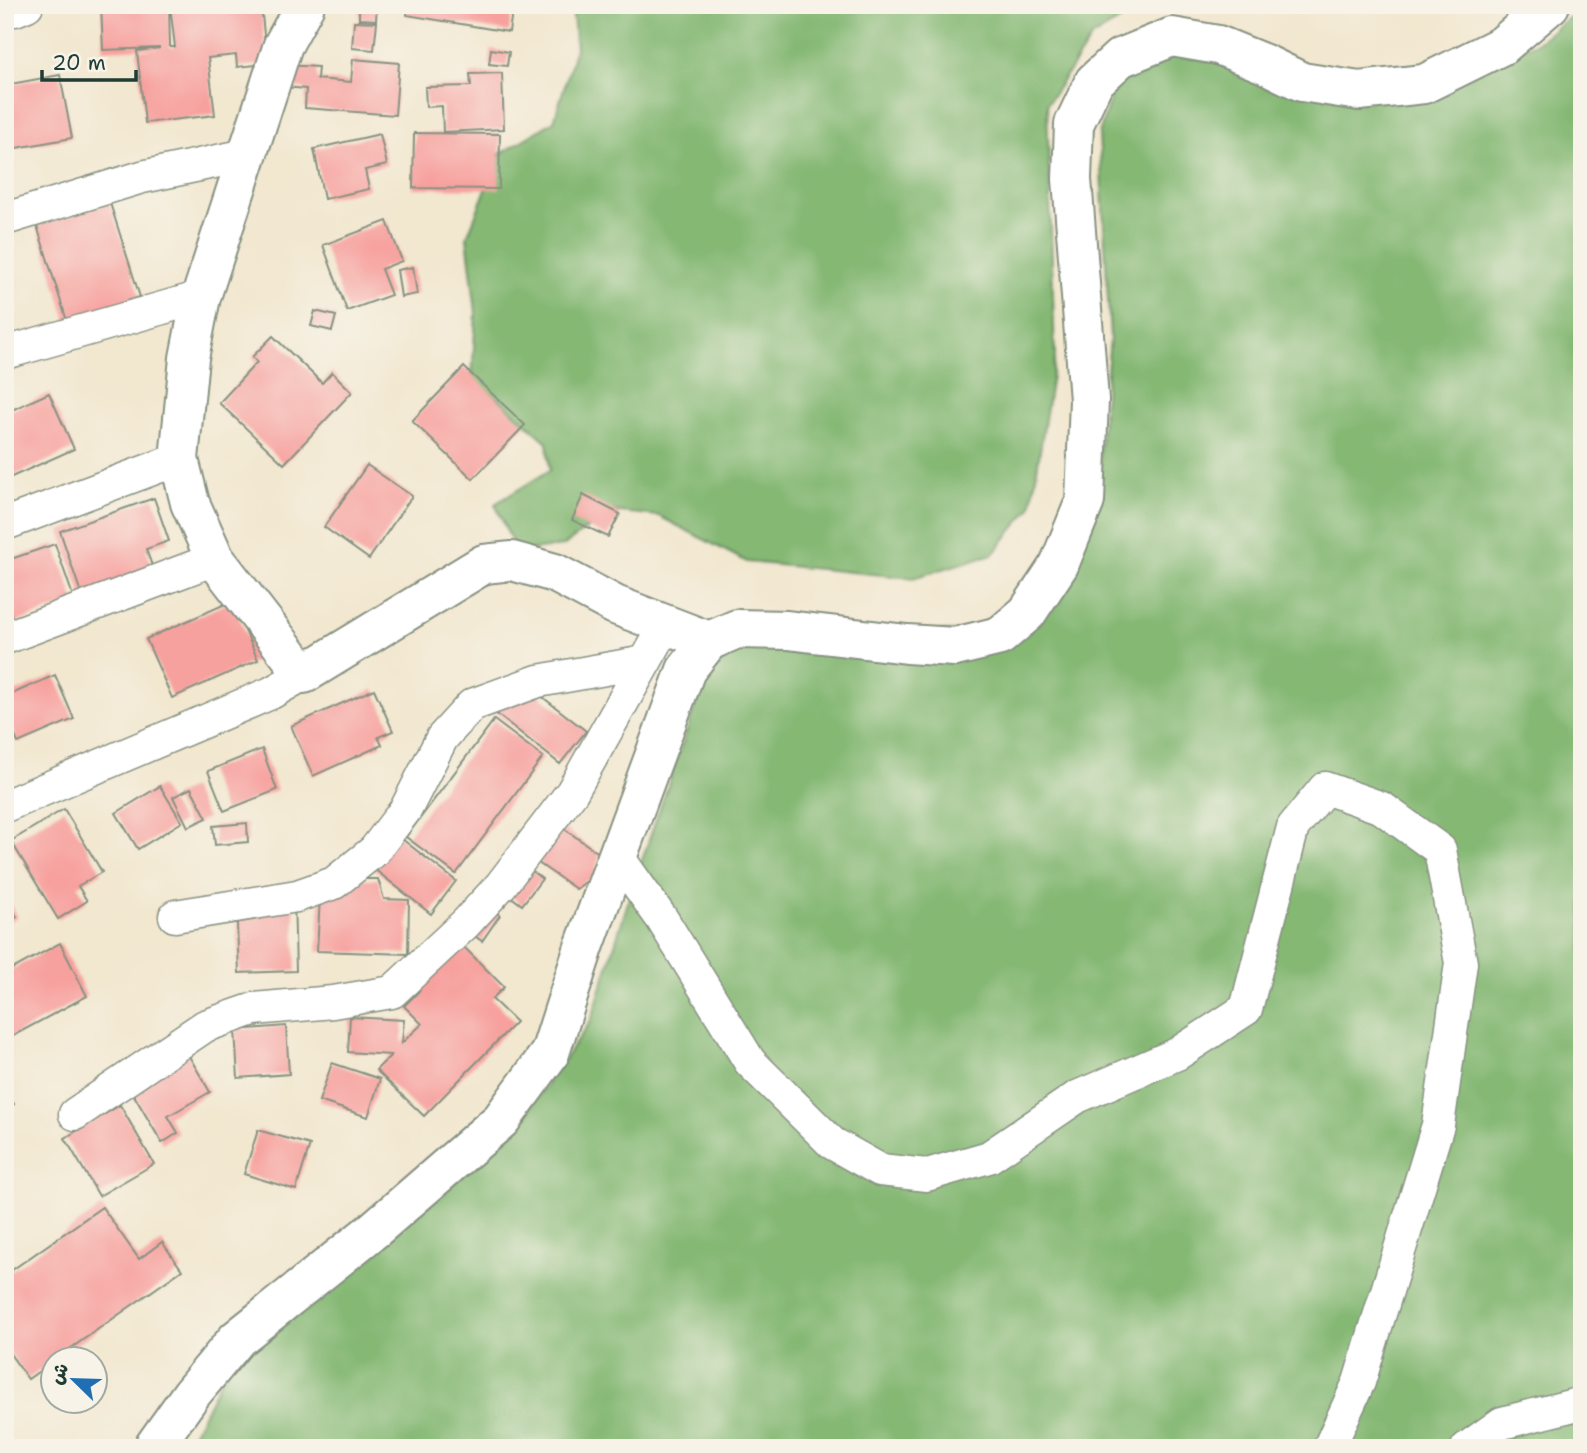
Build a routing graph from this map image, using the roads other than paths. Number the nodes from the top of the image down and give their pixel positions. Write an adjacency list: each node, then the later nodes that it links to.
1 (27, 5): 4 (street)
2 (305, 5): 5 (main road)
3 (1550, 5): 14 (main road)
4 (5, 7)
5 (247, 155): 6 (street); 7 (main road)
6 (5, 219)
7 (201, 297): 8 (street); 9 (main road)
8 (5, 352)
9 (180, 459): 10 (street); 11 (main road)
10 (5, 524)
11 (215, 559): 13 (street); 16 (main road)
12 (666, 625): 14 (main road); 15 (street); 16 (main road)
13 (5, 638)
14 (709, 641): 18 (main road)
15 (645, 662): 19 (street); 20 (street)
16 (304, 674): 17 (street)
17 (5, 806)
18 (618, 857): 22 (main road); 23 (street)
19 (176, 916)
20 (75, 1114)
21 (1582, 1403): 24 (street)
22 (153, 1448)
23 (1329, 1448)
24 (1467, 1448)

